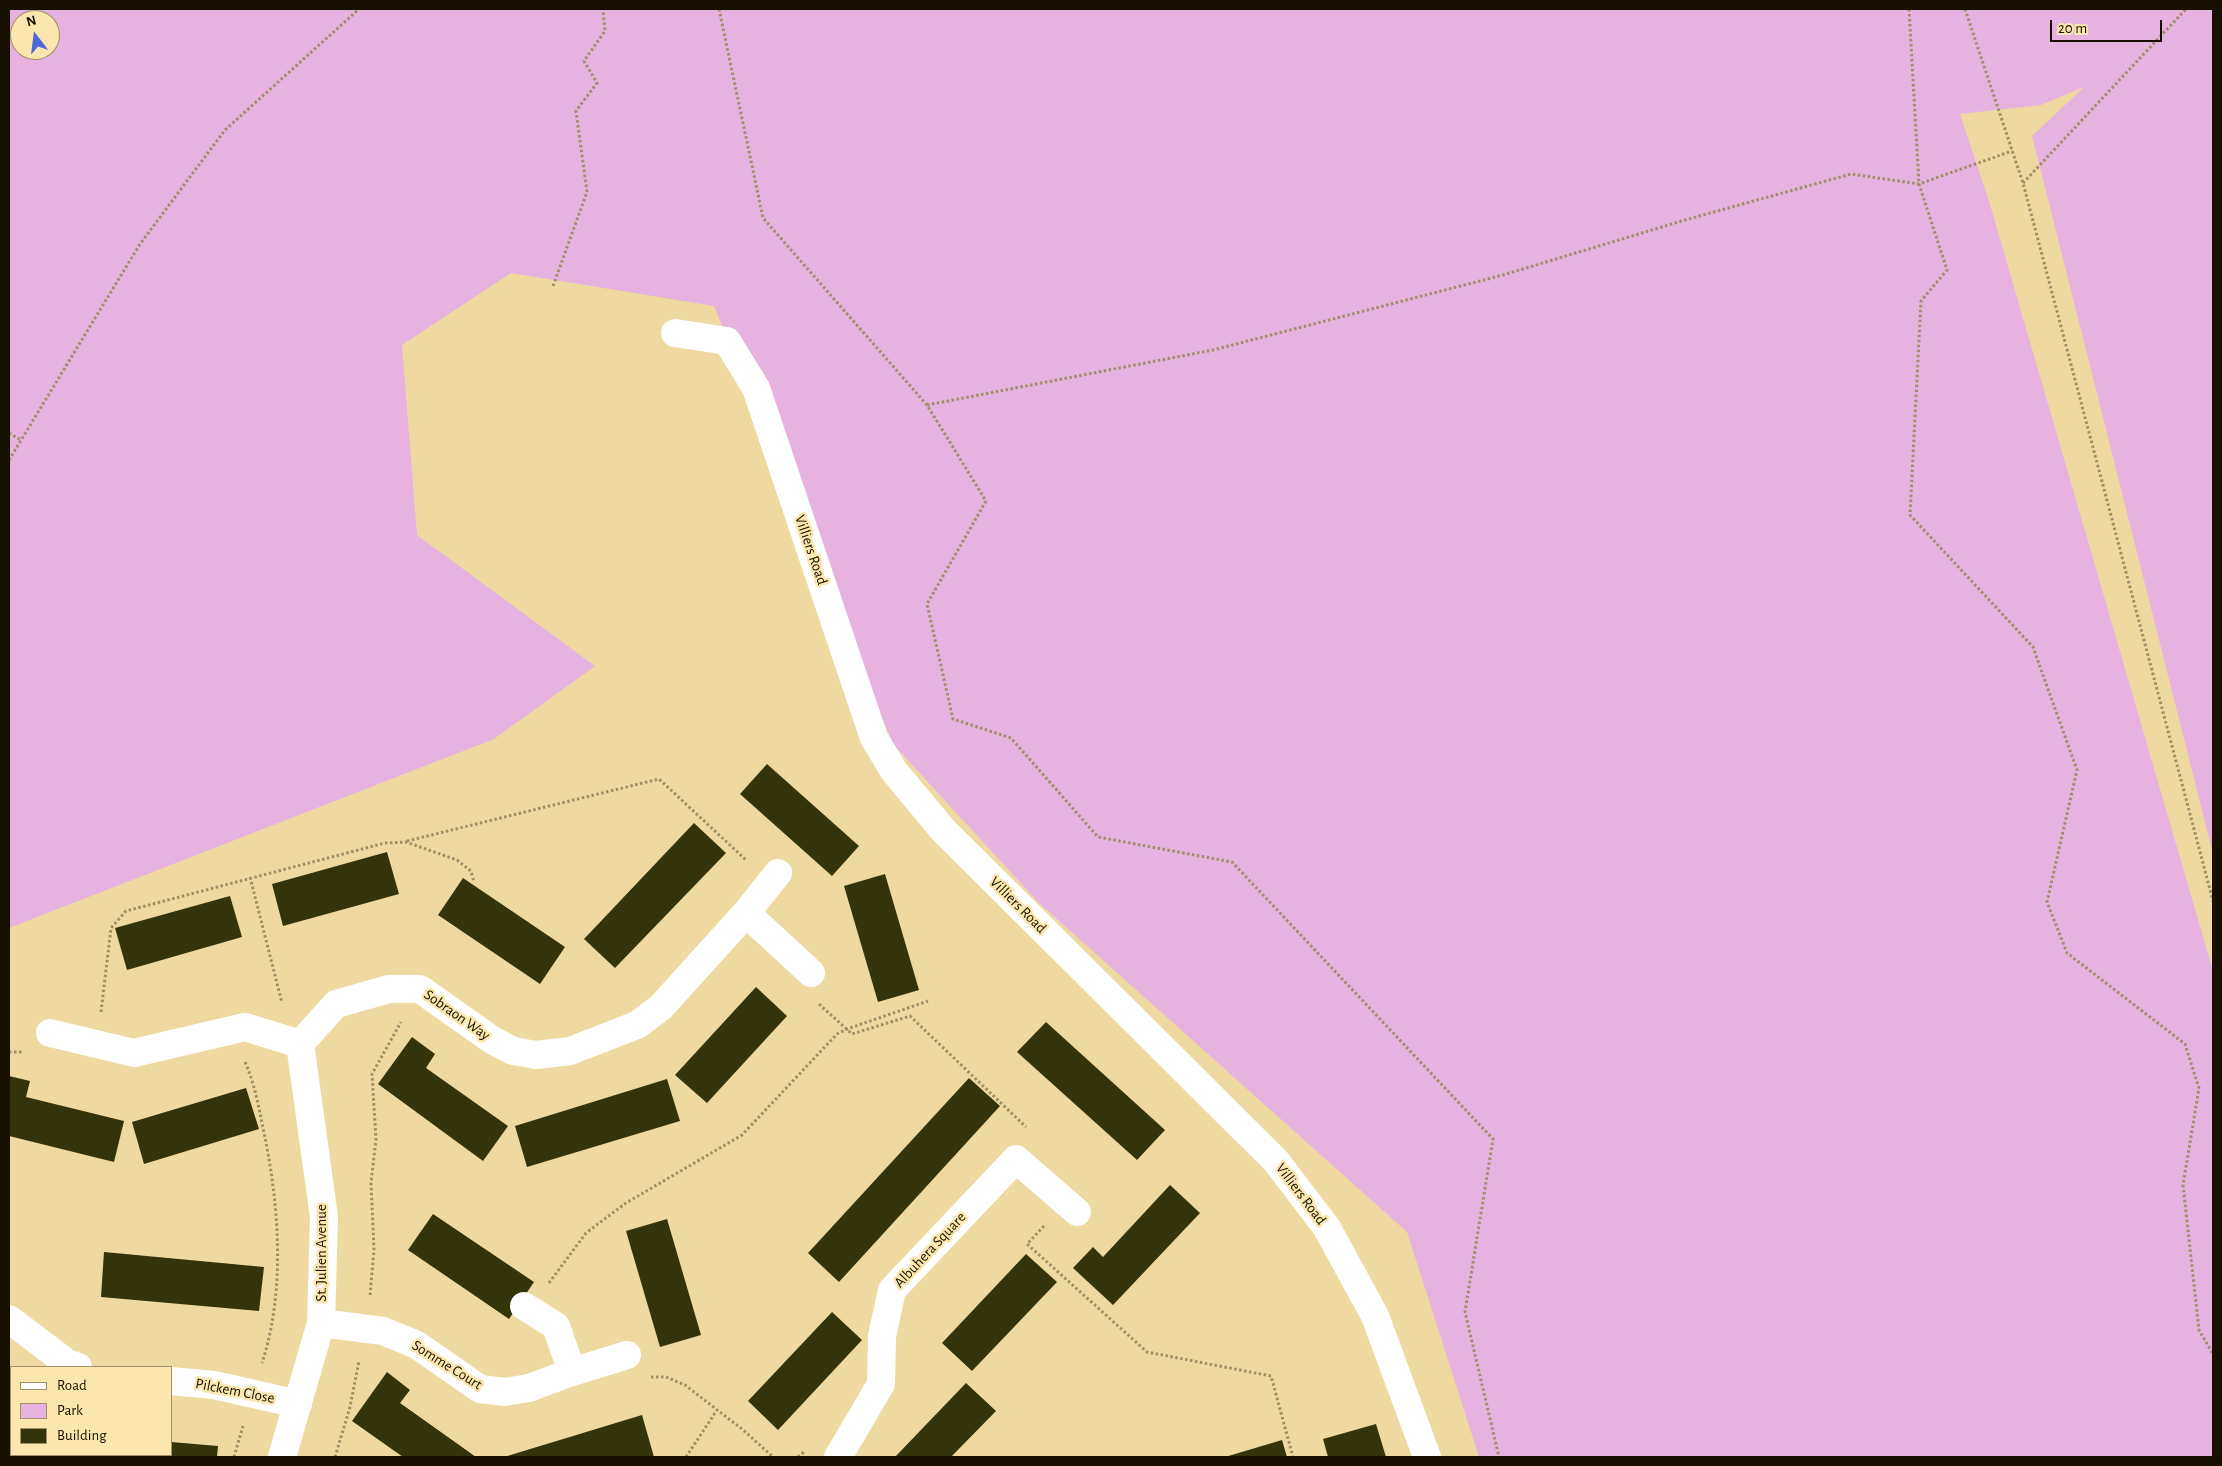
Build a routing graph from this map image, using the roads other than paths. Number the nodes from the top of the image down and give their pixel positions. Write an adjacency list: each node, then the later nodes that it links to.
1 (675, 333): 18 (street, Villiers Road)
2 (774, 878): 3 (street, Sobraon Way)
3 (746, 913): 4 (street); 6 (street, Sobraon Way)
4 (811, 973)
5 (50, 1034): 6 (street)
6 (300, 1044): 10 (street, St. Julien Avenue)
7 (1072, 1207): 17 (street, Albuhera Square)
8 (527, 1308): 13 (street)
9 (9, 1319): 12 (street)
10 (321, 1323): 13 (street, Somme Court); 15 (street, St. Julien Avenue)
11 (627, 1355): 13 (street, Somme Court)
12 (75, 1366)
13 (572, 1372)
14 (172, 1380): 15 (street, Pilckem Close)
15 (298, 1404): 16 (street, St. Julien Avenue)
16 (282, 1457)
17 (838, 1457)
18 (1427, 1457)

